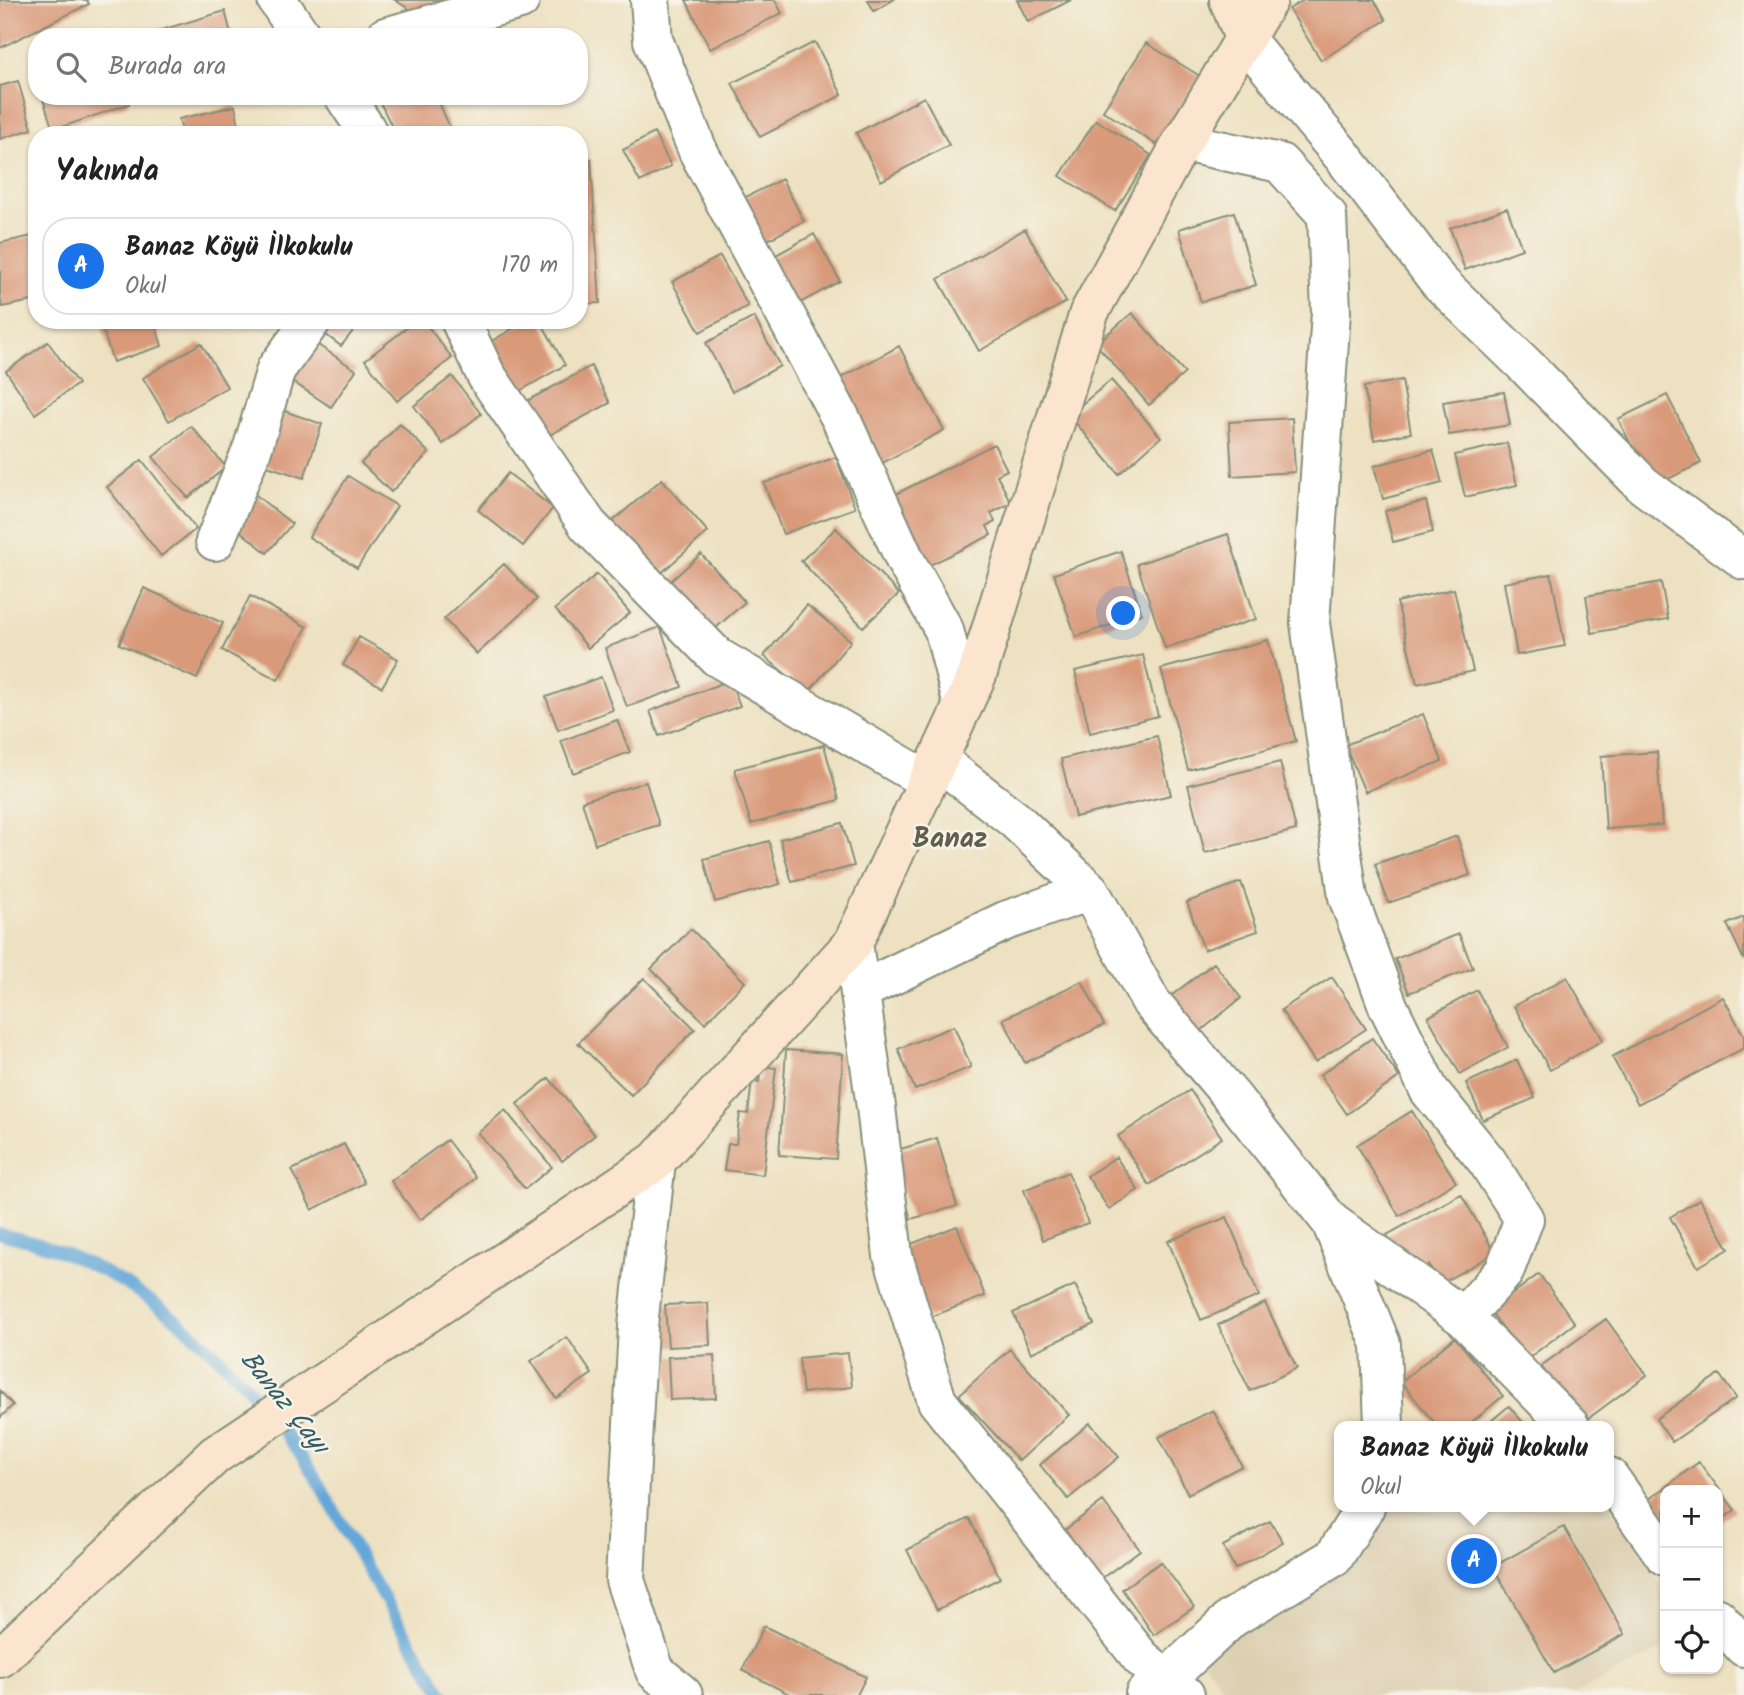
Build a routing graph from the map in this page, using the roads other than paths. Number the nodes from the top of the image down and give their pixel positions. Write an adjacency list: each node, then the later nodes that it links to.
1 (277, 0): 6 (street)
2 (520, 0): 7 (street)
3 (650, 0): 16 (street)
4 (1229, 0): 8 (street)
5 (1268, 0): 8 (street)
6 (296, 28)
7 (418, 28)
8 (1244, 38): 11 (street); 15 (street)
9 (350, 105): 10 (street)
10 (364, 126)
11 (1182, 142): 16 (street); 23 (street)
12 (305, 329): 14 (street)
13 (464, 329): 17 (street)
14 (215, 541)
15 (1744, 560)
16 (963, 706): 17 (street)
17 (933, 770): 18 (street); 19 (street)
18 (1090, 891): 20 (street); 22 (street)
19 (853, 943): 20 (street); 21 (street)
20 (860, 991): 32 (street)
21 (656, 1161): 31 (street); 33 (street)
22 (1331, 1222): 23 (street); 24 (street)
23 (1463, 1317): 25 (street)
24 (1384, 1421)
25 (1565, 1421)
26 (1614, 1484): 28 (street)
27 (1362, 1512): 32 (street)
28 (1660, 1549)
29 (1723, 1624): 30 (street)
30 (1744, 1647)
31 (0, 1658)
32 (1165, 1690)
33 (682, 1695)

